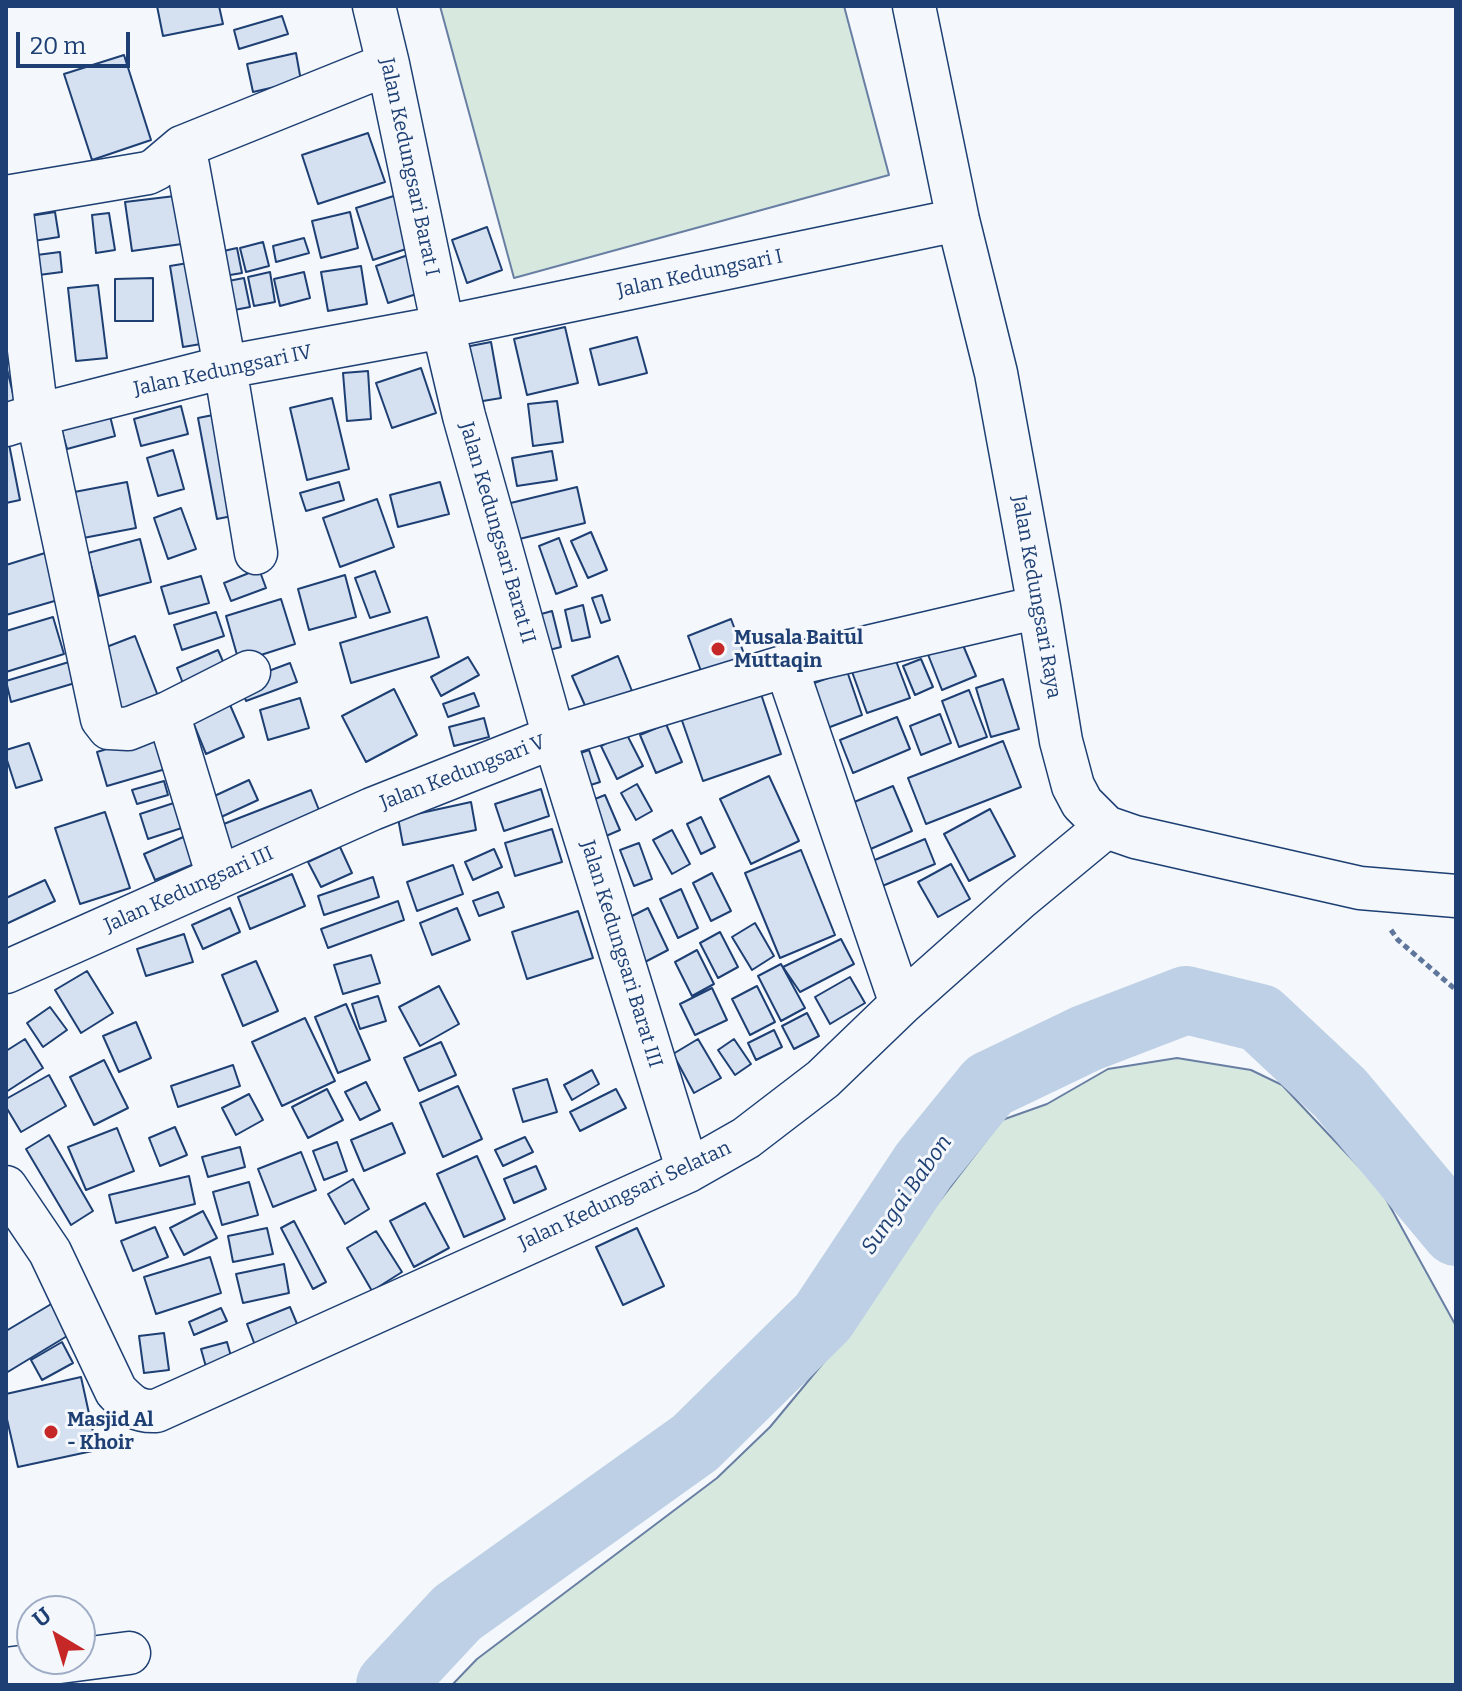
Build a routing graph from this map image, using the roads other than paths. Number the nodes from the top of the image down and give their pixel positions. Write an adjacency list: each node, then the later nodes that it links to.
1 (374, 6): 3 (street, Jalan Kedungsari Barat I)
2 (914, 6): 6 (street, Jalan Kedungsari Raya)
3 (388, 64): 4 (street); 7 (street, Jalan Kedungsari Barat I)
4 (182, 147): 5 (street); 8 (street)
5 (8, 197): 9 (street)
6 (958, 220): 7 (street, Jalan Kedungsari I); 11 (street, Jalan Kedungsari Raya)
7 (443, 327): 8 (street, Jalan Kedungsari IV); 15 (street, Jalan Kedungsari Barat II)
8 (225, 367): 9 (street, Jalan Kedungsari IV); 10 (street)
9 (22, 420): 14 (street)
10 (256, 553)
11 (1039, 607): 12 (street, Jalan Kedungsari V); 17 (street, Jalan Kedungsari Raya)
12 (786, 666): 15 (street, Jalan Kedungsari V); 21 (street)
13 (249, 672): 14 (street)
14 (168, 713): 18 (street)
15 (554, 737): 16 (street, Jalan Kedungsari V); 22 (street, Jalan Kedungsari Barat III)
16 (372, 809): 18 (street, Jalan Kedungsari III)
17 (1106, 827): 19 (street); 21 (street, Jalan Kedungsari Selatan)
18 (218, 877): 20 (street, Jalan Kedungsari III)
19 (1456, 896)
20 (6, 972)
21 (901, 1004): 22 (street, Jalan Kedungsari Selatan)
22 (688, 1171): 23 (street, Jalan Kedungsari Selatan)
23 (6, 1187)
24 (129, 1653): 25 (street)
25 (6, 1669)

